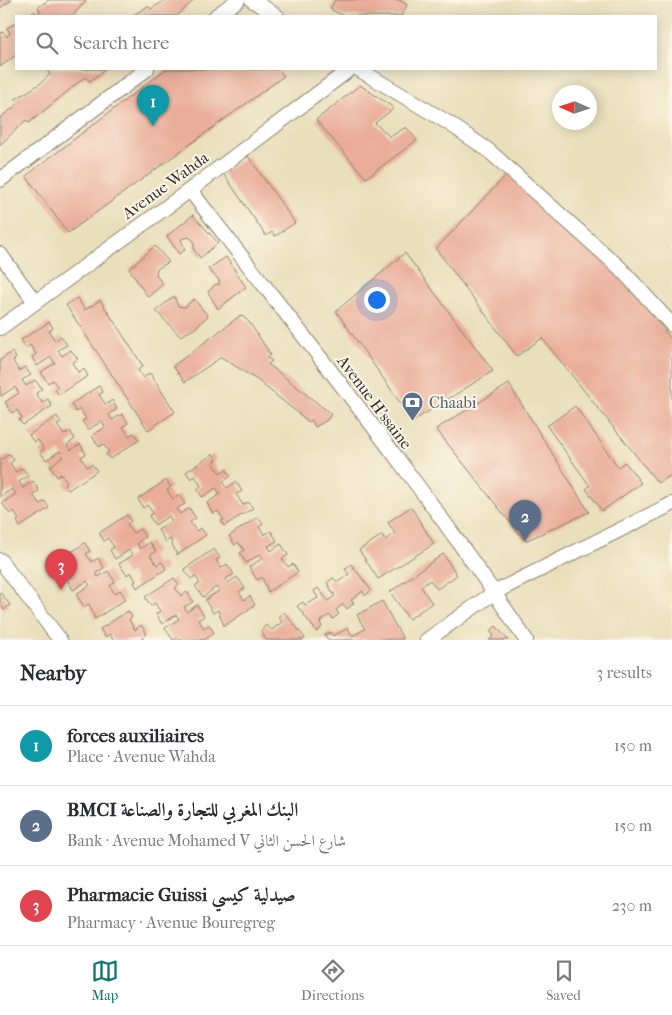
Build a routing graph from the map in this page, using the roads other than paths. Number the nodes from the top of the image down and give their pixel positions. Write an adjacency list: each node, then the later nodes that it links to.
1 (238, 0): 3 (street)
2 (252, 0): 4 (street)
3 (217, 15)
4 (275, 15)
5 (146, 70): 8 (street)
6 (349, 70): 9 (street, Avenue Wahda)
7 (360, 70): 12 (street)
8 (0, 180)
9 (190, 190): 11 (street, Avenue Wahda); 16 (street, Avenue H'ssaine)
10 (0, 254): 11 (street)
11 (35, 302): 13 (street, Avenue Wahda)
12 (672, 325)
13 (0, 328)
14 (672, 504): 16 (street)
15 (0, 560): 17 (street)
16 (495, 592): 18 (street); 19 (street, Avenue H'ssaine)
17 (60, 640)
18 (427, 640)
19 (526, 640)

